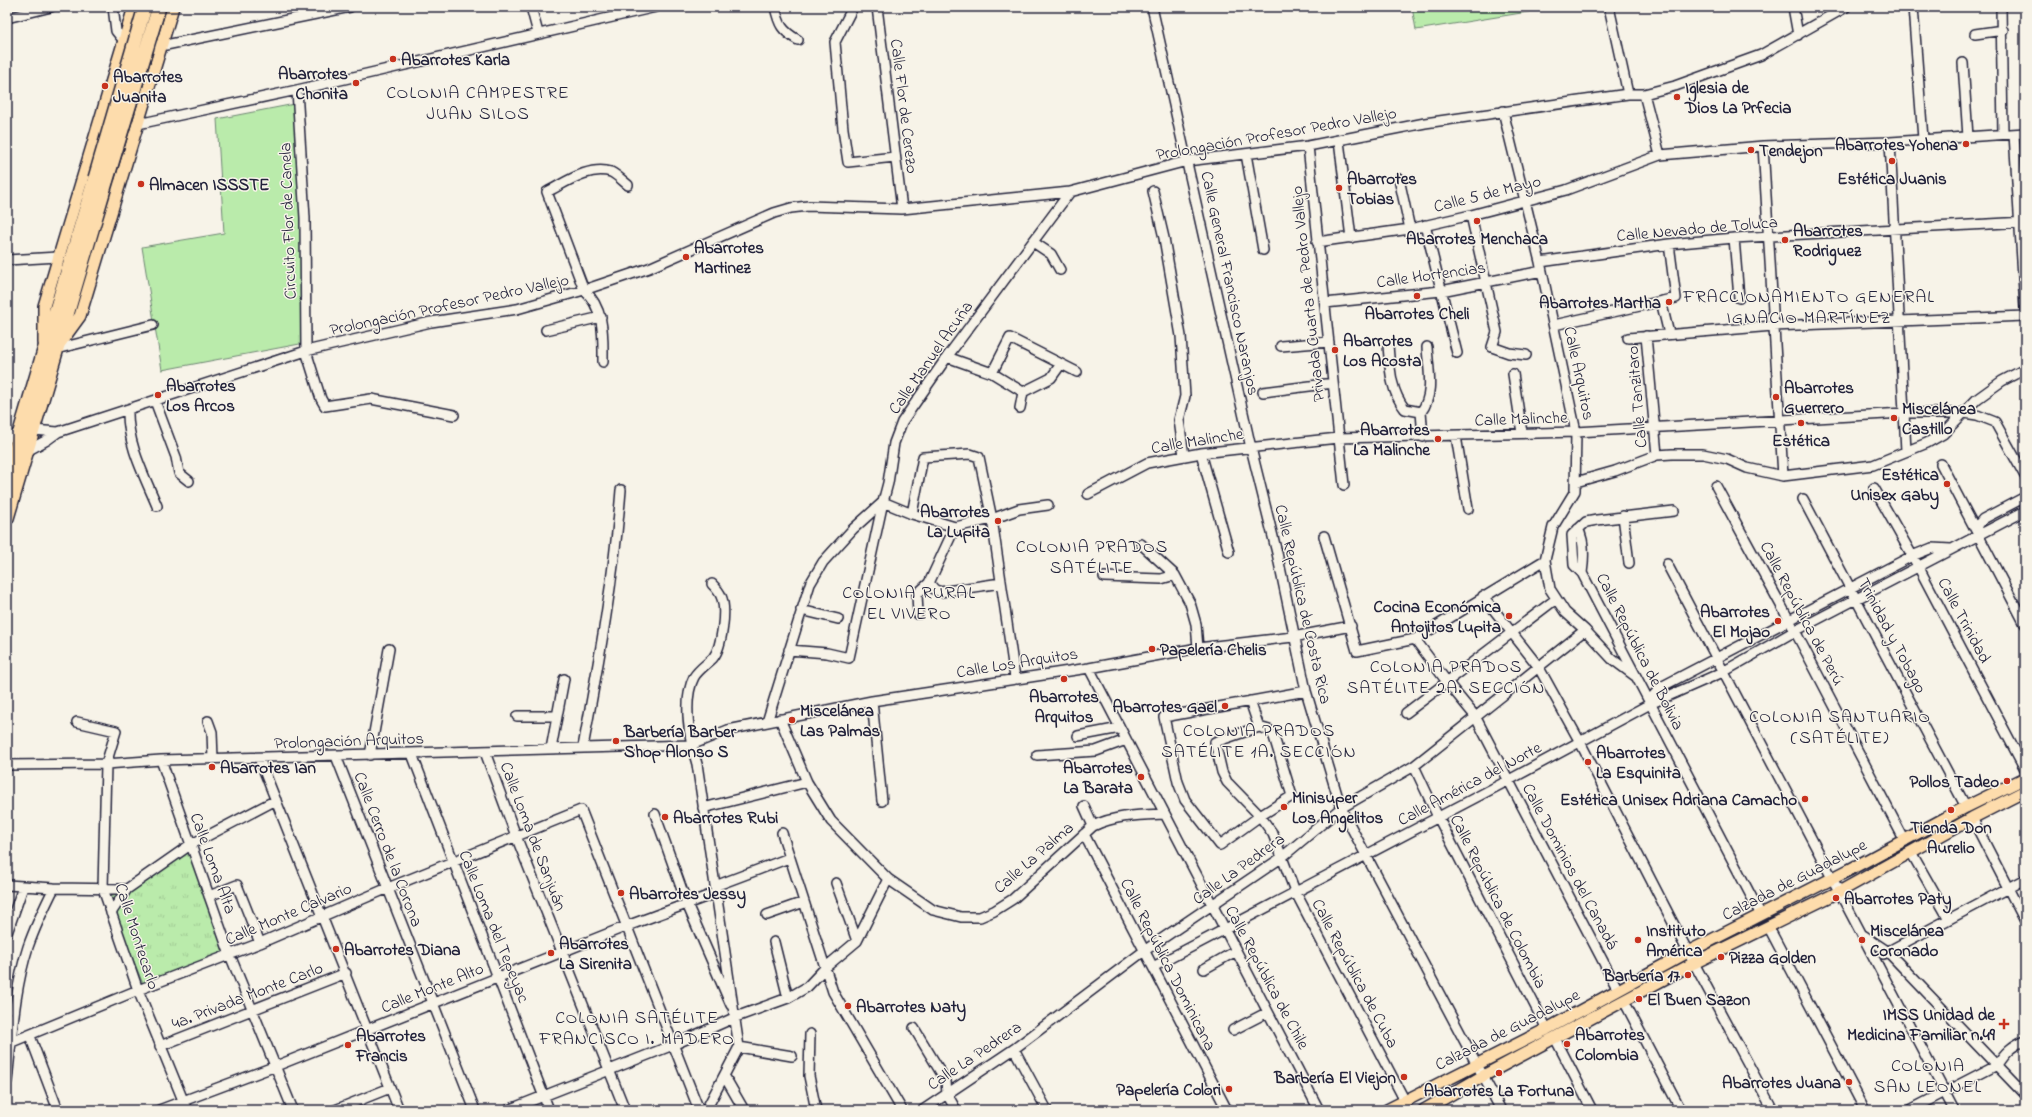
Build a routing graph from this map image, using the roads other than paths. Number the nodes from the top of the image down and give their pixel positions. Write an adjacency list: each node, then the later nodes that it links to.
1 (51, 7): 19 (street)
2 (113, 7): 25 (street)
3 (134, 7): 25 (main road)
4 (146, 7): 46 (highway, bridge)
5 (159, 7): 46 (highway, bridge)
6 (173, 7): 26 (main road)
7 (350, 7): 26 (street)
8 (531, 7): 21 (street)
9 (656, 7): 21 (street)
10 (775, 7): 24 (street)
11 (853, 7): 44 (street)
12 (877, 7): 44 (street, Calle Flor de Cerezo)
13 (1152, 7): 45 (street, Calle General Francisco Naranjos)
14 (1610, 7): 29 (street)
15 (1793, 7): 23 (street)
16 (1846, 7): 23 (street, Prolongación Profesor Pedro Vallejo)
17 (1913, 7): 37 (street)
18 (2001, 7): 20 (street)
19 (7, 18)
20 (2003, 30): 22 (street); 34 (street)
21 (538, 33): 28 (street)
22 (1975, 34)
23 (1798, 35): 30 (street, Prolongación Profesor Pedro Vallejo)
24 (798, 40)
25 (124, 41): 26 (street); 65 (main road)
26 (161, 46): 32 (main road)
27 (1963, 63): 36 (street)
28 (297, 90): 32 (street); 91 (street, Circuito Flor de Canela)
29 (1628, 94): 30 (street, Prolongación Profesor Pedro Vallejo); 31 (street, Prolongación Profesor Pedro Vallejo)
30 (1644, 94): 43 (street)
31 (1503, 111): 38 (street, Prolongación Profesor Pedro Vallejo); 51 (street, Calle Arquitos)
32 (138, 124): 90 (main road)
33 (2025, 133): 35 (street, Calle 5 de Mayo)
34 (2003, 134): 35 (street, Calle 5 de Mayo); 36 (street, Calle 5 de Mayo)
35 (2014, 134): 54 (street)
36 (1968, 137): 37 (street, Calle 5 de Mayo)
37 (1923, 140): 39 (street, Calle 5 de Mayo)
38 (1339, 141): 40 (street, Prolongación Profesor Pedro Vallejo); 59 (street)
39 (1890, 142): 41 (street, Calle 5 de Mayo); 57 (street)
40 (1308, 146): 42 (street, Prolongación Profesor Pedro Vallejo); 62 (street, Privada Cuarta de Pedro Vallejo)
41 (1763, 146): 43 (street, Calle 5 de Mayo); 58 (street)
42 (1246, 154): 45 (street, Prolongación Profesor Pedro Vallejo); 64 (street)
43 (1660, 155): 51 (street, Calle 5 de Mayo)
44 (895, 157): 52 (street, Calle Flor de Cerezo)
45 (1188, 161): 50 (street, Prolongación Profesor Pedro Vallejo); 122 (street, Calle General Francisco Naranjos)
46 (101, 179): 90 (highway)
47 (1399, 179): 56 (street)
48 (628, 185): 70 (street)
49 (1153, 191): 128 (street)
50 (1070, 192): 52 (street, Prolongación Profesor Pedro Vallejo); 61 (street, Calle Manuel Acuña)
51 (1525, 201): 53 (street, Calle 5 de Mayo); 67 (street, Calle Arquitos)
52 (902, 209): 70 (street, Prolongación Profesor Pedro Vallejo)
53 (1471, 215): 55 (street, Calle 5 de Mayo); 69 (street)
54 (2022, 223): 57 (street, Calle Nevado de Toluca); 75 (street)
55 (1425, 225): 56 (street, Calle 5 de Mayo); 71 (street)
56 (1410, 230): 59 (street, Calle 5 de Mayo)
57 (1894, 230): 58 (street, Calle Nevado de Toluca); 78 (street)
58 (1768, 236): 60 (street, Calle Nevado de Toluca); 81 (street)
59 (1351, 238): 62 (street, Calle 5 de Mayo)
60 (1734, 238): 63 (street, Calle Nevado de Toluca); 72 (street)
61 (1033, 242): 68 (street); 94 (street, Calle Manuel Acuña)
62 (1317, 242): 74 (street, Privada Cuarta de Pedro Vallejo)
63 (1669, 244): 67 (street, Calle Nevado de Toluca); 73 (street)
64 (1263, 250)
65 (58, 256): 66 (street); 90 (main road)
66 (7, 260)
67 (1541, 266): 69 (street, Calle Hortencias); 80 (street, Calle Arquitos)
68 (1060, 270)
69 (1486, 283): 71 (street, Calle Hortencias); 93 (street)
70 (584, 290): 77 (street); 91 (street, Prolongación Profesor Pedro Vallejo)
71 (1441, 291): 74 (street, Calle Hortencias); 92 (street)
72 (1739, 298)
73 (1661, 301): 80 (street); 83 (street)
74 (1325, 303): 86 (street, Privada Cuarta de Pedro Vallejo)
75 (2025, 308)
76 (2025, 316): 78 (street)
77 (601, 317): 82 (street); 95 (street)
78 (1900, 322): 81 (street); 108 (street)
79 (153, 325): 90 (street)
80 (1554, 325): 115 (street, Calle Arquitos)
81 (1773, 326): 83 (street); 111 (street)
82 (546, 330)
83 (1669, 334): 84 (street)
84 (1646, 336): 85 (street); 112 (street, Calle Tanzitaro)
85 (1628, 338)
86 (1329, 342): 88 (street); 101 (street, Privada Cuarta de Pedro Vallejo)
87 (1388, 345): 107 (street)
88 (1281, 346)
89 (1427, 347): 107 (street)
90 (50, 350): 113 (highway); 116 (highway)
91 (306, 351): 104 (street, Prolongación Profesor Pedro Vallejo); 110 (street, Circuito Flor de Canela)
92 (1457, 353)
93 (1526, 354)
94 (947, 357): 99 (street); 142 (street, Calle Manuel Acuña)
95 (603, 362)
96 (1061, 364): 98 (street); 99 (street); 102 (street)
97 (2025, 369): 109 (street)
98 (1077, 372)
99 (992, 373): 102 (street)
100 (1513, 374): 117 (street)
101 (1333, 383): 103 (street); 121 (street, Privada Cuarta de Pedro Vallejo)
102 (1023, 392): 105 (street)
103 (1263, 392)
104 (155, 401): 106 (street, Prolongación Profesor Pedro Vallejo); 133 (street)
105 (1020, 408)
106 (128, 410): 114 (street, Prolongación Profesor Pedro Vallejo); 144 (street)
107 (1421, 412): 119 (street)
108 (1904, 413): 109 (street, Calle Malinche); 111 (street, Calle Malinche); 124 (street)
109 (1964, 413): 124 (street); 132 (street, Calle Malinche)
110 (454, 415)
111 (1780, 420): 112 (street, Calle Malinche); 131 (street)
112 (1656, 429): 115 (street, Calle Malinche); 127 (street, Calle Tanzitaro)
113 (33, 430): 114 (street, Prolongación Profesor Pedro Vallejo); 123 (highway)
114 (58, 432): 123 (street, Prolongación Profesor Pedro Vallejo)
115 (1576, 432): 117 (street, Calle Malinche); 134 (street, Calle Arquitos)
116 (20, 433): 120 (street); 125 (highway)
117 (1522, 433): 118 (street, Calle Malinche)
118 (1456, 436): 119 (street, Calle Malinche); 145 (street)
119 (1423, 437): 121 (street, Calle Malinche)
120 (7, 438)
121 (1338, 438): 122 (street, Calle Malinche); 135 (street, Privada Cuarta de Pedro Vallejo)
122 (1251, 448): 126 (street, Calle Malinche); 181 (street, Calle República de Costa Rica)
123 (27, 451): 150 (highway)
124 (1906, 451): 131 (street)
125 (10, 452): 130 (highway)
126 (1201, 453): 128 (street, Calle Malinche); 157 (street)
127 (1657, 455): 131 (street); 134 (street)
128 (1184, 456): 139 (street, Calle Malinche)
129 (1941, 464): 153 (street)
130 (7, 476)
131 (1782, 476)
132 (2025, 476)
133 (189, 481)
134 (1576, 482): 159 (street, Calle Arquitos)
135 (1344, 484)
136 (1716, 486): 175 (street, Calle República de Perú)
137 (1874, 488): 158 (street, Calle Trinidad)
138 (621, 490): 212 (street)
139 (1088, 494)
140 (2025, 497): 153 (street)
141 (1803, 499): 168 (street, Trinidad y Tobago)
142 (883, 502): 148 (street); 172 (street); 185 (street, Calle Manuel Acuña)
143 (1048, 505): 151 (street)
144 (157, 506)
145 (1468, 509)
146 (1674, 510): 149 (street)
147 (2025, 511): 153 (street, Calle América del Norte)
148 (912, 514): 151 (street); 152 (street)
149 (1623, 516): 160 (street); 190 (street, Calle República de Bolivia)
150 (7, 518)
151 (992, 519): 152 (street); 166 (street)
152 (954, 527): 165 (street)
153 (1977, 535): 156 (street, Calle América del Norte); 176 (street)
154 (1324, 536): 177 (street)
155 (1141, 544): 163 (street)
156 (1952, 549): 158 (street, Calle América del Norte); 162 (street, Calle América del Norte)
157 (1229, 552)
158 (1912, 556): 162 (street, Calle Trinidad); 168 (street, Calle América del Norte)
159 (1546, 560): 169 (street); 170 (street, Calle Arquitos)
160 (1629, 564)
161 (1667, 564): 186 (street)
162 (1918, 566): 171 (street, Calle América del Norte); 225 (street, Calle Trinidad)
163 (1175, 575): 164 (street); 183 (street)
164 (1104, 577)
165 (929, 583): 166 (street); 173 (street)
166 (1001, 583): 191 (street)
167 (712, 584): 211 (street)
168 (1850, 588): 171 (street, Trinidad y Tobago); 175 (street, Calle América del Norte)
169 (1483, 596): 180 (street); 182 (street)
170 (1556, 599): 178 (street, Calle Arquitos); 180 (street)
171 (1856, 600): 179 (street, Calle América del Norte); 233 (street, Trinidad y Tobago)
172 (801, 610): 174 (street); 185 (street)
173 (918, 614)
174 (838, 619)
175 (1789, 619): 179 (street, Calle República de Perú); 186 (street, Calle América del Norte)
176 (2025, 624)
177 (1351, 626): 181 (street, Calle Los Arquitos); 182 (street)
178 (1585, 630): 187 (street, Calle La Pedrera); 190 (street, Calle Arquitos)
179 (1795, 631): 189 (street, Calle América del Norte); 245 (street, Calle República de Perú)
180 (1511, 632): 187 (street); 193 (street)
181 (1293, 637): 183 (street, Calle Los Arquitos); 194 (street, Calle República de Costa Rica)
182 (1415, 639): 193 (street, Calle Dominios del Canadá)
183 (1198, 648): 188 (street, Calle Los Arquitos)
184 (389, 649): 216 (street)
185 (789, 650): 205 (street)
186 (1716, 658): 189 (street); 197 (street, Calle América del Norte)
187 (1538, 666): 201 (street, Calle La Pedrera); 210 (street)
188 (1089, 668): 191 (street, Calle Los Arquitos); 207 (street, Calle República de Chile)
189 (1723, 672): 197 (street, Calle América del Norte); 253 (street)
190 (1635, 676): 197 (street, Calle República de Bolivia)
191 (1015, 678): 195 (street, Calle Los Arquitos)
192 (564, 679): 200 (street)
193 (1446, 682): 198 (street); 201 (street, Calle Dominios del Canadá)
194 (1306, 691): 196 (street); 235 (street, Calle República de Costa Rica)
195 (872, 701): 202 (street, Calle Los Arquitos); 231 (street)
196 (1250, 701): 206 (street); 238 (street)
197 (1650, 704): 210 (street, Calle América del Norte); 272 (street, Calle República de Bolivia)
198 (1406, 713)
199 (518, 716): 200 (street)
200 (557, 716): 213 (street)
201 (1474, 716): 224 (street, Calle La Pedrera); 227 (street, Calle Dominios del Canadá)
202 (780, 719): 205 (street, Calle Los Arquitos); 228 (street, Calle La Palma)
203 (208, 721): 220 (street)
204 (77, 722): 222 (street, Calle Montecarlo)
205 (767, 722): 211 (street, Calle Los Arquitos)
206 (1259, 727): 238 (street); 238 (street, Calle República de Cuba)
207 (1120, 728): 208 (street); 209 (street, Calle República de Chile)
208 (1078, 736)
209 (1126, 740): 217 (street); 237 (street, Calle República de Chile)
210 (1580, 742): 227 (street, Calle América del Norte); 287 (street)
211 (691, 745): 212 (street, Prolongación Arquitos); 234 (street)
212 (583, 747): 213 (street, Prolongación Arquitos)
213 (551, 749): 214 (street, Prolongación Arquitos)
214 (485, 752): 215 (street, Prolongación Arquitos); 244 (street, Calle Loma de Sanjuán)
215 (412, 754): 216 (street, Prolongación Arquitos); 251 (street, Calle Loma del Tepeyac)
216 (370, 755): 218 (street, Prolongación Arquitos)
217 (1037, 755)
218 (336, 756): 219 (street, Prolongación Arquitos); 259 (street, Calle Cerro de la Corona)
219 (259, 758): 220 (street, Prolongación Arquitos); 230 (street)
220 (213, 759): 221 (street, Prolongación Arquitos)
221 (161, 760): 222 (street, Prolongación Arquitos); 246 (street, Calle Loma Alta)
222 (106, 764): 223 (street, Prolongación Arquitos); 261 (street, Calle Montecarlo)
223 (7, 765)
224 (1414, 766): 235 (street, Calle La Pedrera); 239 (street, Calle República de Colombia)
225 (2025, 769)
226 (2025, 778): 233 (main road, Calzada de Guadalupe)
227 (1509, 780): 239 (street, Calle América del Norte); 298 (street, Calle Dominios del Canadá)
228 (807, 782): 234 (street); 252 (street, Calle La Palma)
229 (2025, 792): 240 (main road, Calzada de Guadalupe)
230 (276, 800): 246 (street); 273 (street)
231 (882, 801)
232 (1084, 806): 241 (street)
233 (1966, 807): 245 (main road, Calzada de Guadalupe)
234 (703, 808): 263 (street)
235 (1341, 808): 248 (street, Calle República de Costa Rica); 250 (street, Calle La Pedrera)
236 (656, 814): 268 (street)
237 (1165, 814): 241 (street, Calle La Palma); 269 (street, Calle República de Chile)
238 (1260, 816): 250 (street, Calle República de Cuba)
239 (1438, 817): 248 (street, Calle América del Norte); 307 (street, Calle República de Colombia)
240 (1972, 818): 247 (main road, Calzada de Guadalupe); 260 (street)
241 (1093, 826): 243 (street, Calle La Palma)
242 (782, 833): 249 (street)
243 (1084, 834): 252 (street, Calle La Palma); 286 (street, Calle República Dominicana)
244 (516, 836): 251 (street, Calle Monte Calvario); 276 (street, Calle Monte Calvario); 288 (street, Calle Loma de Sanjuán)
245 (1905, 841): 253 (main road, Calzada de Guadalupe)
246 (190, 845): 262 (street); 266 (street, Calle Loma Alta)
247 (1911, 852): 265 (main road, Calzada de Guadalupe); 274 (street)
248 (1367, 855): 264 (street, Calle América del Norte); 319 (street, Calle República de Costa Rica)
249 (789, 858): 263 (street, Calle Monte Alto); 267 (street)
250 (1281, 858): 264 (street, Calle República de Cuba); 269 (street, Calle La Pedrera)
251 (452, 862): 259 (street, Calle Monte Calvario); 296 (street, Calle Loma del Tepeyac)
252 (888, 879): 282 (street)
253 (1832, 879): 265 (street); 272 (main road, Calzada de Guadalupe)
254 (2025, 879): 260 (street)
255 (836, 883): 282 (street)
256 (7, 885): 257 (street)
257 (23, 887): 258 (street); 279 (street)
258 (54, 888): 261 (street); 313 (street)
259 (388, 888): 273 (street, Calle Monte Calvario); 301 (street, Calle Cerro de la Corona)
260 (2008, 888): 274 (street); 275 (street)
261 (103, 889): 262 (street); 270 (street, Calle Montecarlo)
262 (127, 889): 270 (street)
263 (716, 889): 268 (street, Calle Monte Alto); 304 (street)
264 (1294, 891): 278 (street, Calle América del Norte); 332 (street, Calle República de Cuba)
265 (1839, 892): 277 (main road, Calzada de Guadalupe); 280 (street)
266 (209, 896): 283 (street); 289 (street, Calle Loma Alta)
267 (804, 902): 271 (street); 292 (street)
268 (687, 904): 276 (street, Calle Monte Alto); 304 (street)
269 (1213, 906): 278 (street, Calle República de Chile); 286 (street, Calle La Pedrera)
270 (111, 913): 297 (street, Calle Montecarlo)
271 (767, 915)
272 (1761, 915): 287 (main road, Calzada de Guadalupe)
273 (323, 916): 283 (street, Calle Monte Calvario); 295 (street)
274 (1949, 919): 285 (street)
275 (2025, 921)
276 (627, 926): 288 (street, Calle Monte Alto); 314 (street)
277 (1768, 926): 291 (main road, Calzada de Guadalupe); 359 (street)
278 (1225, 929): 284 (street, Calle República de Chile); 293 (street, Calle América del Norte)
279 (7, 933)
280 (1861, 934): 285 (street); 290 (street)
281 (774, 942): 299 (street)
282 (857, 942): 292 (street)
283 (260, 943): 289 (street, Calle Monte Calvario)
284 (1236, 951): 294 (street); 303 (street, Calle República de Chile)
285 (1888, 951): 290 (street); 320 (street)
286 (1144, 952): 293 (street, Calle República Dominicana); 317 (street, Calle La Pedrera)
287 (1688, 952): 291 (street); 298 (main road, Calzada de Guadalupe)
288 (562, 953): 296 (street, Calle Monte Alto); 322 (street, Calle Loma de Sanjuán)
289 (230, 955): 297 (street, Calle Monte Calvario); 302 (street, Calle Loma Alta)
290 (1874, 958): 327 (street)
291 (1694, 963): 300 (main road, Calzada de Guadalupe); 358 (street)
292 (826, 967): 299 (street); 347 (street)
293 (1153, 967): 351 (street, Calle República Dominicana)
294 (1204, 969)
295 (346, 973): 302 (street, 4a. Privada Monte Carlo); 306 (street)
296 (499, 977): 301 (street, Calle Monte Alto); 330 (street, Calle Loma del Tepeyac)
297 (138, 990): 310 (street, Calle Monte Calvario); 315 (street, Calle Montecarlo)
298 (1618, 990): 307 (main road, Calzada de Guadalupe)
299 (788, 998): 304 (street)
300 (1624, 1001): 311 (main road, Calzada de Guadalupe); 357 (street)
301 (433, 1003): 306 (street, Calle Monte Alto); 339 (street, Calle Cerro de la Corona)
302 (254, 1010): 315 (street, 4a. Privada Monte Carlo); 321 (street, Calle Loma Alta)
303 (1268, 1012): 308 (street); 352 (street, Calle República de Chile)
304 (736, 1017): 314 (street); 316 (street)
305 (914, 1028): 328 (street)
306 (368, 1029): 321 (street, Calle Monte Alto); 326 (street)
307 (1547, 1029): 319 (main road, Calzada de Guadalupe)
308 (1233, 1030)
309 (810, 1034): 346 (street)
310 (30, 1036): 313 (street, Calle Monte Calvario); 333 (street)
311 (1555, 1038): 323 (main road, Calzada de Guadalupe); 356 (street)
312 (2025, 1040): 320 (street)
313 (9, 1044): 325 (street)
314 (673, 1045): 322 (street); 343 (street)
315 (160, 1046): 331 (street, Calle Montecarlo)
316 (739, 1047): 318 (street); 324 (street)
317 (1014, 1049): 328 (street, Calle La Pedrera); 350 (street)
318 (792, 1056)
319 (1476, 1063): 323 (street, Calle República de Costa Rica); 332 (main road, Calzada de Guadalupe)
320 (1997, 1065): 327 (street); 329 (street)
321 (276, 1066): 331 (street, Calle Monte Alto); 336 (street, Calle Loma Alta)
322 (608, 1070): 330 (street); 342 (street, Calle Loma de Sanjuán)
323 (1483, 1076): 354 (main road, Calzada de Guadalupe); 355 (street, Calle República de Costa Rica)
324 (724, 1077): 344 (street); 345 (street)
325 (7, 1081)
326 (390, 1088): 337 (street); 338 (street)
327 (1945, 1092): 360 (street); 361 (street)
328 (948, 1094): 348 (street, Calle La Pedrera); 349 (street)
329 (2025, 1095)
330 (544, 1096): 340 (street); 341 (street, Calle Loma del Tepeyac)
331 (182, 1100): 334 (street, Calle Monte Alto); 335 (street, Calle Montecarlo)
332 (1405, 1100): 353 (main road, Calzada de Guadalupe)
333 (58, 1110)
334 (159, 1110)
335 (186, 1110)
336 (293, 1110)
337 (335, 1110)
338 (399, 1110)
339 (475, 1110)
340 (508, 1110)
341 (549, 1110)
342 (625, 1110)
343 (699, 1110)
344 (706, 1110)
345 (744, 1110)
346 (816, 1110)
347 (902, 1110)
348 (923, 1110)
349 (956, 1110)
350 (1046, 1110)
351 (1227, 1110)
352 (1319, 1110)
353 (1387, 1110)
354 (1424, 1110)
355 (1501, 1110)
356 (1592, 1110)
357 (1681, 1110)
358 (1773, 1110)
359 (1865, 1110)
360 (1910, 1110)
361 (1954, 1110)

